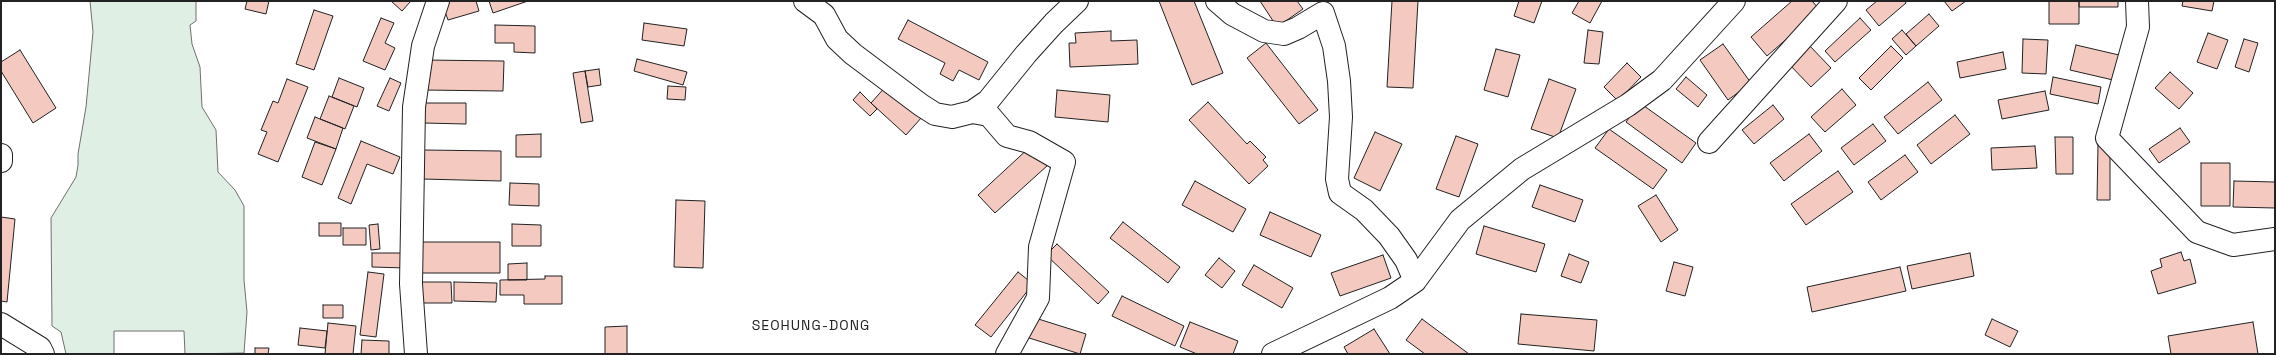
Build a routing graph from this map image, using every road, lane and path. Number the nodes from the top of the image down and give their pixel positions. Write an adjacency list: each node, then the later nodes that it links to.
1 (438, 1): 16 (street)
2 (1077, 1): 8 (street)
3 (1218, 1): 13 (street)
4 (1734, 1): 13 (street)
5 (1836, 1): 9 (street)
6 (2137, 1): 12 (street)
7 (811, 2): 8 (street)
8 (972, 112): 17 (street)
9 (1709, 142)
10 (1, 155): 11 (street)
11 (1, 161)
12 (2275, 239)
13 (1415, 281): 18 (street)
14 (1, 324): 15 (street)
15 (43, 354)
16 (416, 354)
17 (1007, 354)
18 (1273, 354)

